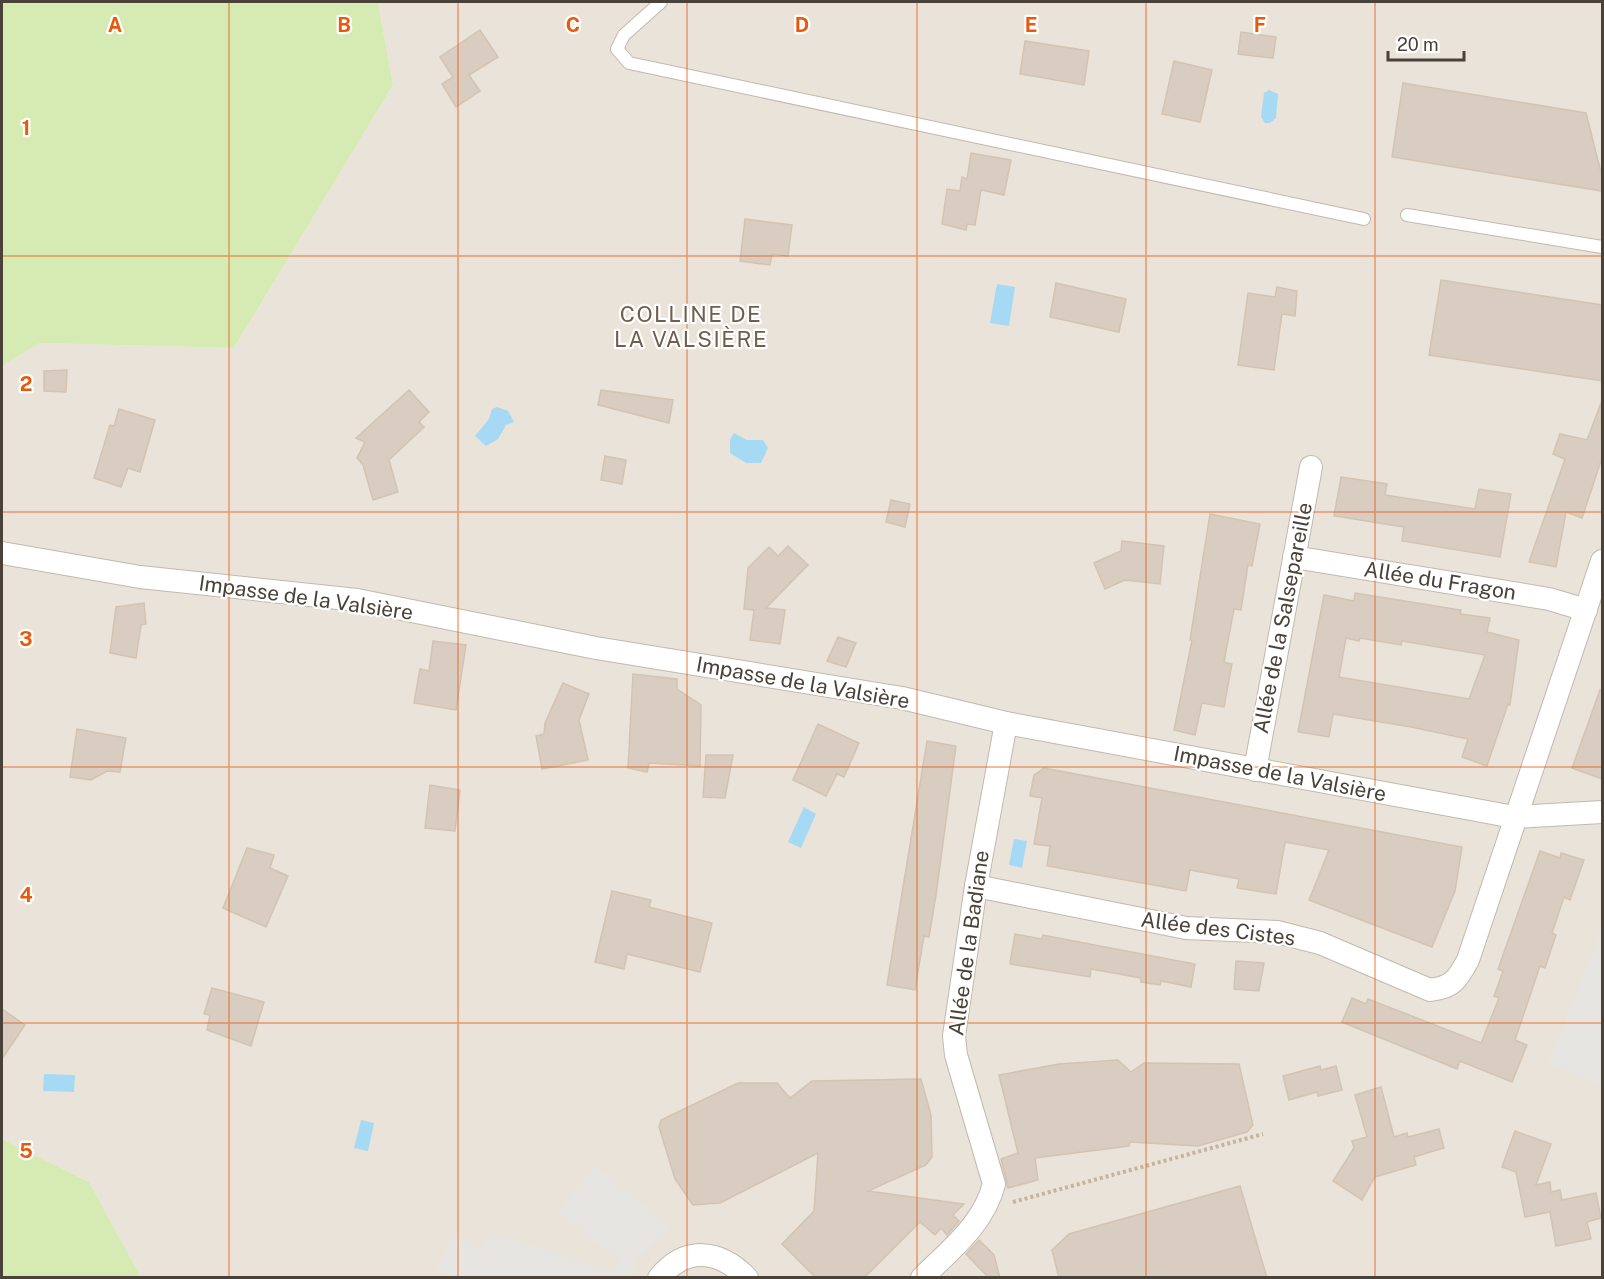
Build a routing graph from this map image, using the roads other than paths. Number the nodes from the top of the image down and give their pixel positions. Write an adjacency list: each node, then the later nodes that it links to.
1 (661, 2): 3 (lane)
2 (1407, 215): 4 (lane)
3 (1364, 219)
4 (1602, 247)
5 (1311, 467): 7 (street, Allée de la Salsepareille)
6 (2, 553): 10 (street, Impasse de la Valsière)
7 (1294, 557): 9 (street, Allée du Fragon); 11 (street, Allée de la Salsepareille)
8 (1602, 561): 9 (street, Allée des Cistes)
9 (1586, 610): 13 (street, Allée des Cistes)
10 (1006, 723): 11 (street, Impasse de la Valsière); 14 (street, Allée de la Badiane)
11 (1255, 770): 13 (street, Impasse de la Valsière)
12 (1602, 812): 13 (street, Impasse de la Valsière)
13 (1515, 817): 14 (street, Allée des Cistes)
14 (976, 886): 17 (street, Allée de la Badiane)
15 (660, 1278): 16 (street)
16 (747, 1278)
17 (922, 1278)

